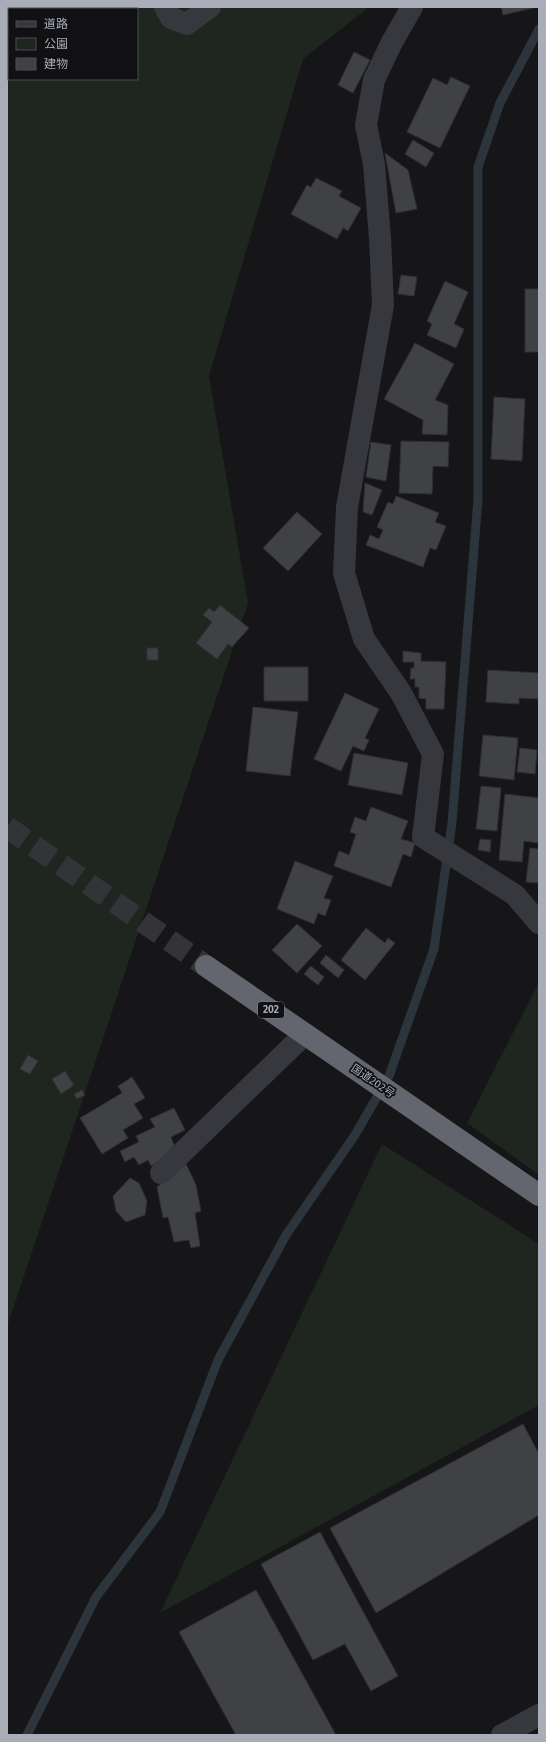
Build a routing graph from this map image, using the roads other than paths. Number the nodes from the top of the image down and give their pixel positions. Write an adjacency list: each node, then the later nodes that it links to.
1 (165, 7): 2 (street)
2 (210, 7)
3 (412, 7): 4 (street)
4 (539, 923)
5 (206, 966): 6 (highway, 国道202号 / 202)
6 (306, 1034): 7 (street); 8 (highway, 国道202号 / 202)
7 (161, 1173)
8 (539, 1195)
9 (539, 1715): 10 (street)
10 (502, 1735)

